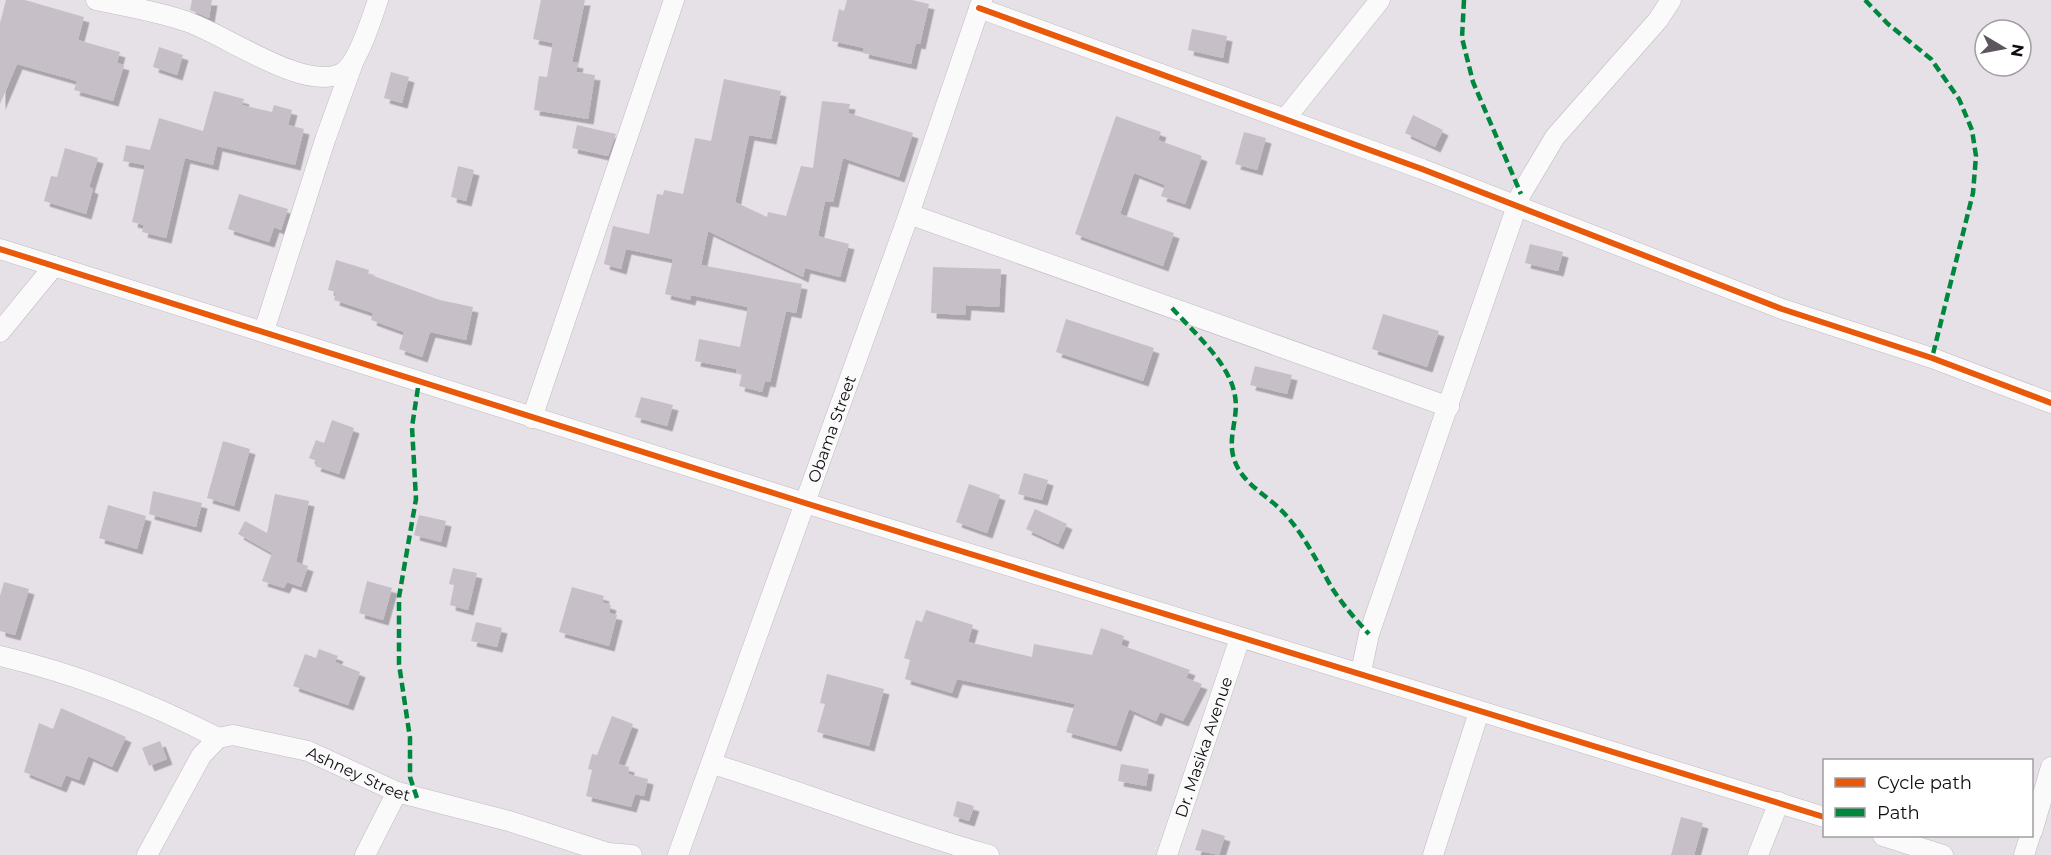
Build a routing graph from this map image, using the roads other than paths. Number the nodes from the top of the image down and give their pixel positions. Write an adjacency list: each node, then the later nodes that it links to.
1 (96, 0): 7 (street)
2 (378, 0): 7 (street)
3 (674, 0): 17 (street)
4 (1380, 0): 8 (street)
5 (1671, 0): 9 (street)
6 (981, 4): 8 (street); 10 (street, Obama Street)
7 (354, 58): 13 (street)
8 (1285, 119): 9 (street)
9 (1515, 208): 15 (street); 16 (street)
10 (909, 214): 16 (street); 18 (street, Obama Street)
11 (0, 249): 12 (street)
12 (54, 266): 13 (street); 14 (street)
13 (264, 331): 17 (street)
14 (0, 332)
15 (2051, 403)
16 (1449, 407): 21 (street)
17 (532, 418): 18 (street)
18 (805, 503): 19 (street); 24 (street, Obama Street)
19 (1240, 638): 21 (street); 37 (street, Dr. Masika Avenue)
20 (0, 656): 23 (street)
21 (1361, 672): 22 (street)
22 (1479, 712): 27 (street); 38 (street)
23 (218, 738): 26 (street, Ashney Street); 32 (street)
24 (713, 764): 35 (street, Obama Street); 36 (street)
25 (2051, 767): 29 (street)
26 (398, 792): 33 (street); 34 (street, Ashney Street)
27 (1779, 802): 28 (street); 39 (street)
28 (1823, 817)
29 (2033, 827)
30 (1885, 837): 40 (street)
31 (2030, 837): 41 (street)
32 (147, 855)
33 (365, 855)
34 (632, 855)
35 (678, 855)
36 (989, 855)
37 (1167, 855)
38 (1433, 855)
39 (1758, 855)
40 (1943, 855)
41 (2024, 855)

